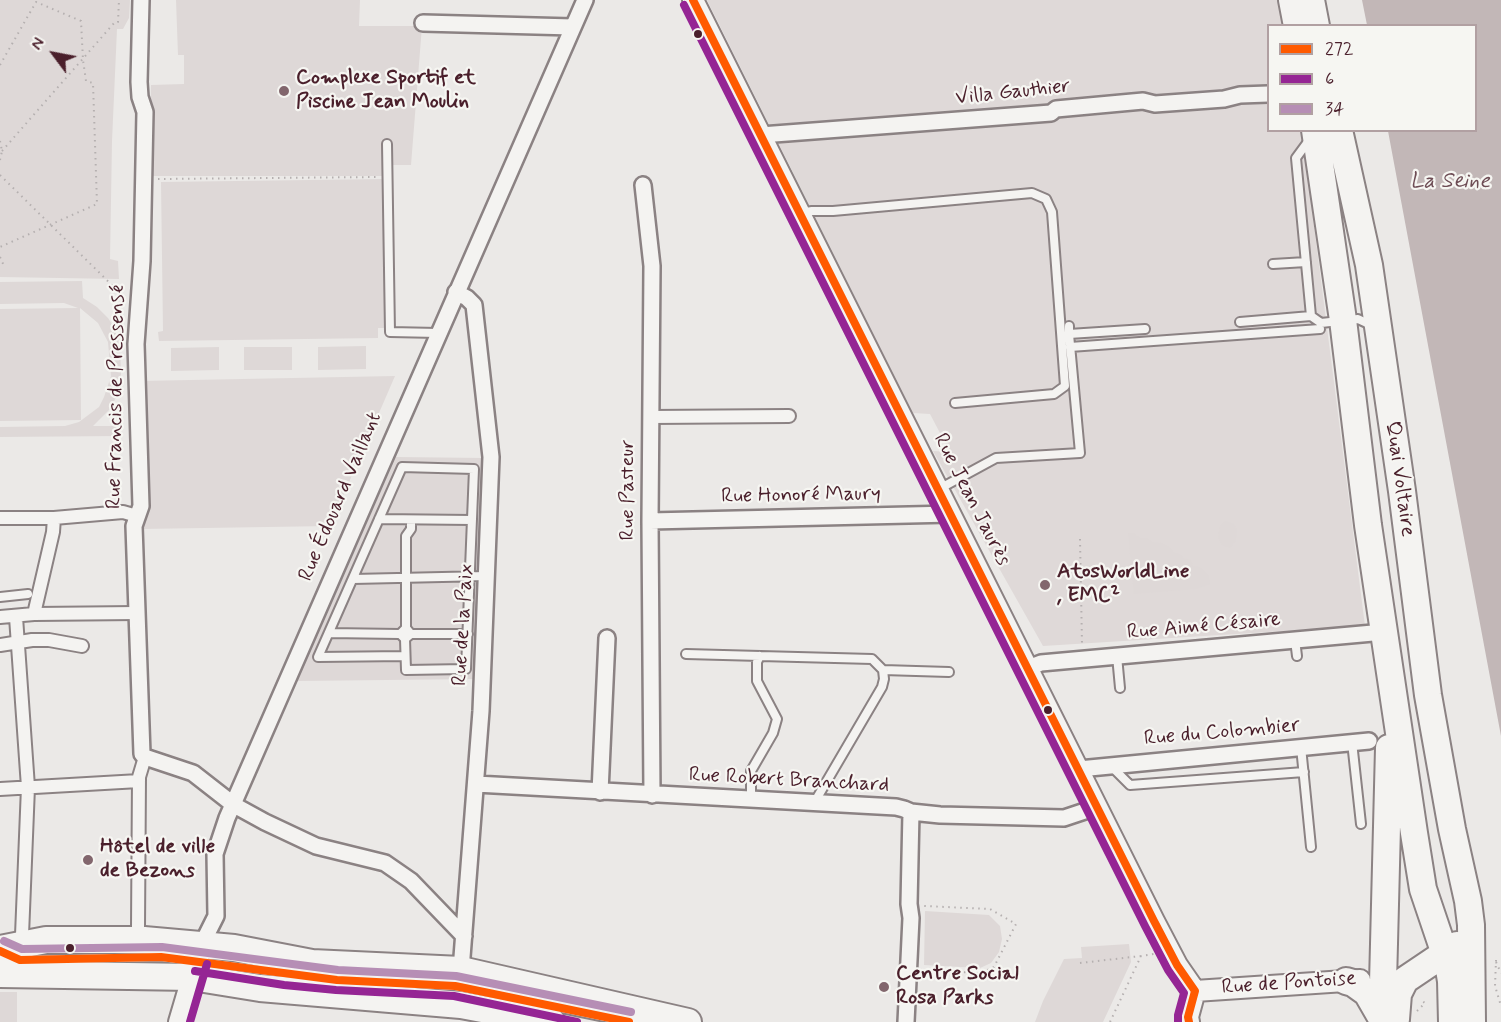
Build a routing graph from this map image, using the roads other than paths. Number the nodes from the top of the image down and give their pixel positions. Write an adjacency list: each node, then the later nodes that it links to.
1 (141, 0): 35 (street, Rue Francis de Pressensé)
2 (585, 0): 9 (street, Rue Édouard Vaillant)
3 (693, 0): 14 (street, Rue Jean Jaurès)
4 (1292, 0): 7 (main road)
5 (1311, 0): 8 (main road)
6 (423, 23): 9 (street)
7 (1297, 24)
8 (1317, 24)
9 (573, 27): 20 (street, Rue Édouard Vaillant)
10 (1267, 94): 14 (street, Villa Gauthier)
11 (1322, 132): 18 (lane)
12 (1323, 132): 23 (main road, Quai Voltaire)
13 (1323, 132): 25 (main road, Quai Voltaire)
14 (761, 135): 17 (street, Rue Jean Jaurès)
15 (387, 144): 27 (lane)
16 (643, 185): 32 (street, Rue Pasteur)
17 (800, 214): 30 (lane); 33 (street, Rue Jean Jaurès)
18 (1306, 262): 19 (lane); 21 (lane)
19 (1273, 264)
20 (456, 292): 27 (street, Rue Édouard Vaillant); 43 (street, Rue de la Paix)
21 (1311, 316): 22 (lane); 23 (lane)
22 (1240, 322)
23 (1331, 325): 25 (lane); 29 (lane); 52 (main road, Quai Voltaire)
24 (1069, 326): 28 (lane)
25 (1377, 328): 91 (main road, Quai Voltaire)
26 (1146, 329): 28 (lane)
27 (438, 333): 86 (street, Rue Édouard Vaillant)
28 (1070, 334): 29 (lane)
29 (1070, 347): 33 (lane)
30 (954, 403)
31 (789, 416): 32 (street)
32 (651, 417): 41 (street, Rue Pasteur)
33 (939, 489): 34 (street, Rue Jean Jaurès)
34 (952, 514): 41 (street, Rue Honoré Maury); 66 (street, Rue Jean Jaurès)
35 (137, 516): 37 (street); 48 (street, Rue Francis de Pressensé)
36 (0, 518): 37 (street)
37 (54, 518): 49 (street)
38 (379, 519): 39 (lane); 40 (lane); 45 (lane)
39 (411, 520): 40 (lane); 44 (lane)
40 (472, 520): 42 (lane)
41 (650, 521): 83 (street, Rue Pasteur)
42 (470, 576): 43 (lane); 44 (lane); 55 (lane)
43 (487, 576): 79 (street, Rue de la Paix)
44 (406, 578): 45 (lane); 54 (lane)
45 (353, 579): 53 (lane)
46 (28, 594): 47 (lane)
47 (0, 597)
48 (137, 613): 49 (street); 74 (street, Rue Francis de Pressensé)
49 (34, 614): 50 (street)
50 (16, 617): 51 (street); 58 (street)
51 (0, 618)
52 (1384, 632): 57 (street, Rue Aimé Césaire); 70 (main road, Quai Voltaire)
53 (329, 633): 54 (lane); 62 (lane)
54 (406, 634): 55 (lane); 62 (lane)
55 (468, 634): 62 (lane)
56 (607, 638): 82 (street)
57 (1295, 640): 64 (street, Rue Aimé Césaire); 65 (lane)
58 (18, 643): 59 (street); 60 (street); 80 (street)
59 (0, 645)
60 (82, 646)
61 (686, 654): 63 (lane)
62 (405, 656)
63 (760, 656): 67 (lane); 84 (lane)
64 (1117, 656): 66 (street, Rue Aimé Césaire); 69 (lane)
65 (1297, 656)
66 (1028, 668): 76 (street, Rue Jean Jaurès)
67 (883, 670): 68 (lane); 85 (lane)
68 (950, 672)
69 (1120, 688)
70 (1393, 697): 89 (main road, Quai Voltaire); 92 (main road, Quai Voltaire)
71 (1369, 741): 72 (street, Rue du Colombier)
72 (1352, 742): 73 (street, Rue du Colombier); 90 (lane)
73 (1302, 747): 75 (street, Rue du Colombier); 77 (lane)
74 (144, 758): 78 (street, Rue Francis de Pressensé); 86 (street)
75 (1110, 765): 76 (street, Rue du Colombier); 77 (lane)
76 (1079, 769): 87 (street, Rue Jean Jaurès)
77 (1304, 772): 93 (lane)
78 (139, 781): 80 (street); 95 (street, Rue Francis de Pressensé)
79 (476, 784): 82 (street, Rue Robert Branchard); 97 (street, Rue de la Paix)
80 (28, 787): 81 (street); 96 (street)
81 (0, 789)
82 (600, 792): 83 (street, Rue Robert Branchard)
83 (652, 795): 84 (street, Rue Robert Branchard)
84 (751, 800): 85 (street, Rue Robert Branchard)
85 (813, 804): 88 (street, Rue Robert Branchard)
86 (234, 805): 97 (street); 100 (street, Rue Édouard Vaillant)
87 (1097, 807): 88 (street, Rue Robert Branchard); 105 (street, Rue Jean Jaurès)
88 (911, 812): 113 (street)
89 (1412, 817): 91 (main road); 92 (main road); 98 (main road, Quai Voltaire)
90 (1361, 824)
91 (1452, 829): 94 (main road, Quai Voltaire)
92 (1387, 839): 103 (main road, Quai Voltaire)
93 (1311, 847)
94 (1471, 925): 98 (main road); 115 (main road, Quai Voltaire)
95 (141, 934): 99 (main road); 100 (main road)
96 (22, 935)
97 (464, 936): 102 (street, Rue de la Paix)
98 (1446, 953): 103 (main road); 106 (main road, Quai Voltaire)
99 (5, 958): 100 (main road); 101 (lane)
100 (197, 961): 102 (main road); 107 (main road); 109 (street, Rue Édouard Vaillant); 111 (lane)
101 (0, 966)
102 (461, 970): 112 (main road)
103 (1394, 979): 104 (street, Rue de Pontoise); 106 (main road); 108 (main road, Quai Voltaire)
104 (1346, 981): 105 (street, Rue de Pontoise); 108 (main road)
105 (1195, 991): 114 (street)
106 (1439, 1001): 108 (main road)
107 (460, 1013): 110 (main road)
108 (1396, 1020)
109 (179, 1022)
110 (552, 1022)
111 (628, 1022)
112 (688, 1022)
113 (906, 1022)
114 (1189, 1022)
115 (1472, 1022)

